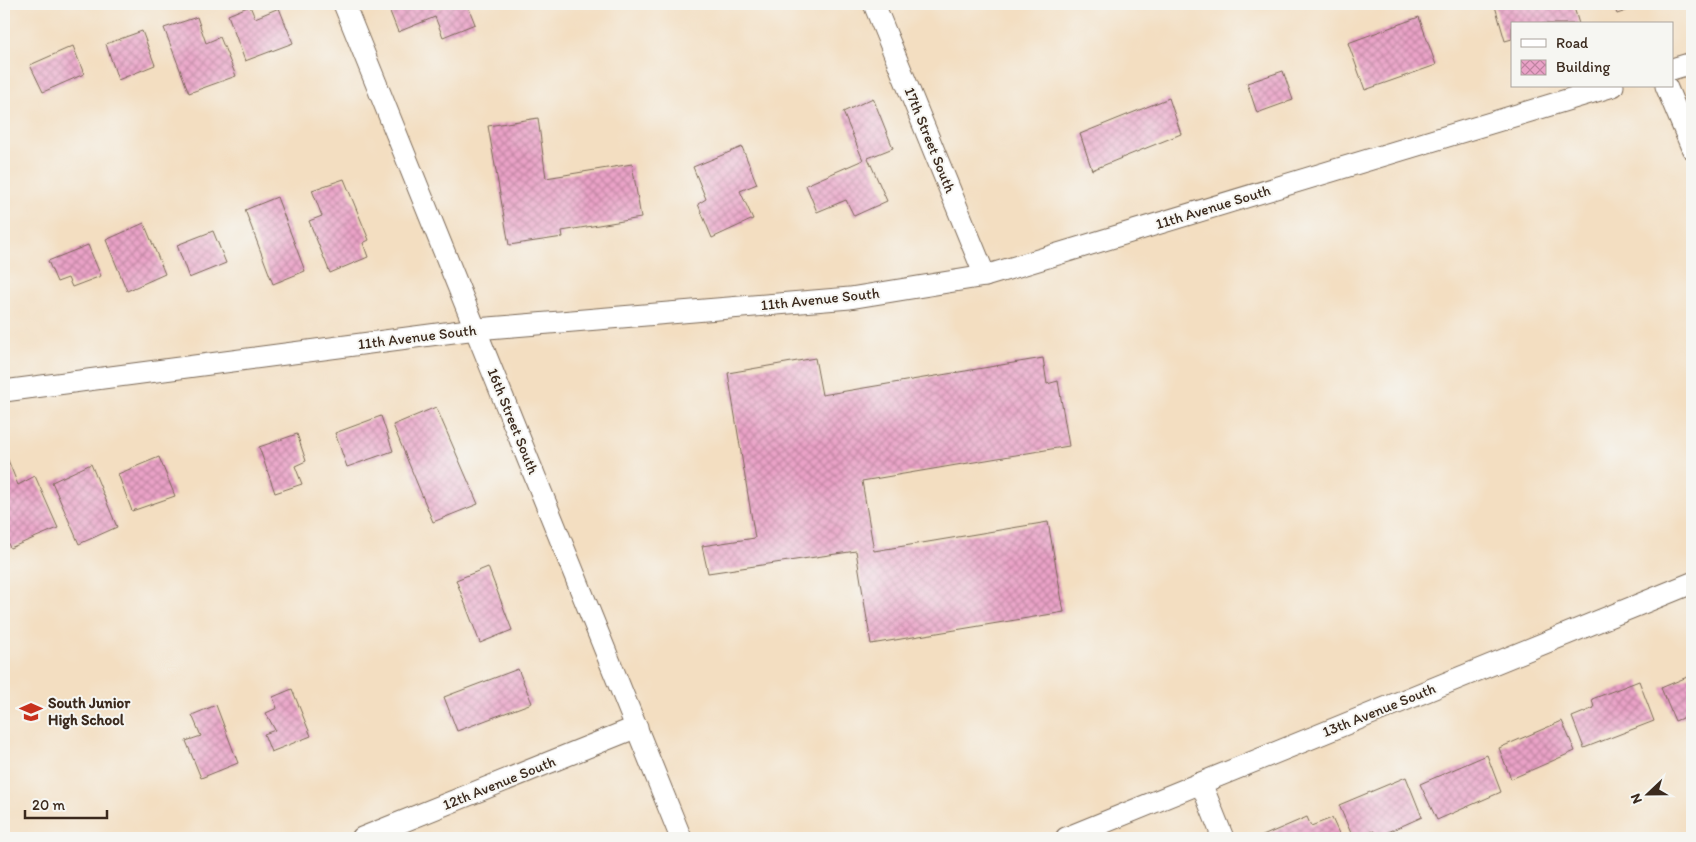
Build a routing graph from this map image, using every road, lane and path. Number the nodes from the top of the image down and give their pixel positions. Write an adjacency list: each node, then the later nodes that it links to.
1 (344, 4): 9 (street, 16th Street South)
2 (874, 4): 8 (street, 17th Street South)
3 (1692, 63): 4 (street)
4 (1674, 68)
5 (1605, 88): 8 (street, 11th Avenue South)
6 (1667, 88): 7 (street)
7 (1692, 148)
8 (985, 276): 9 (street, 11th Avenue South)
9 (476, 329): 10 (street, 11th Avenue South); 12 (street, 16th Street South)
10 (4, 391)
11 (1692, 583): 13 (street, 13th Avenue South)
12 (637, 727): 14 (street, 12th Avenue South); 15 (street, 16th Street South)
13 (1201, 783): 16 (street, 13th Avenue South); 17 (street)
14 (362, 838)
15 (682, 838)
16 (1066, 838)
17 (1223, 838)

